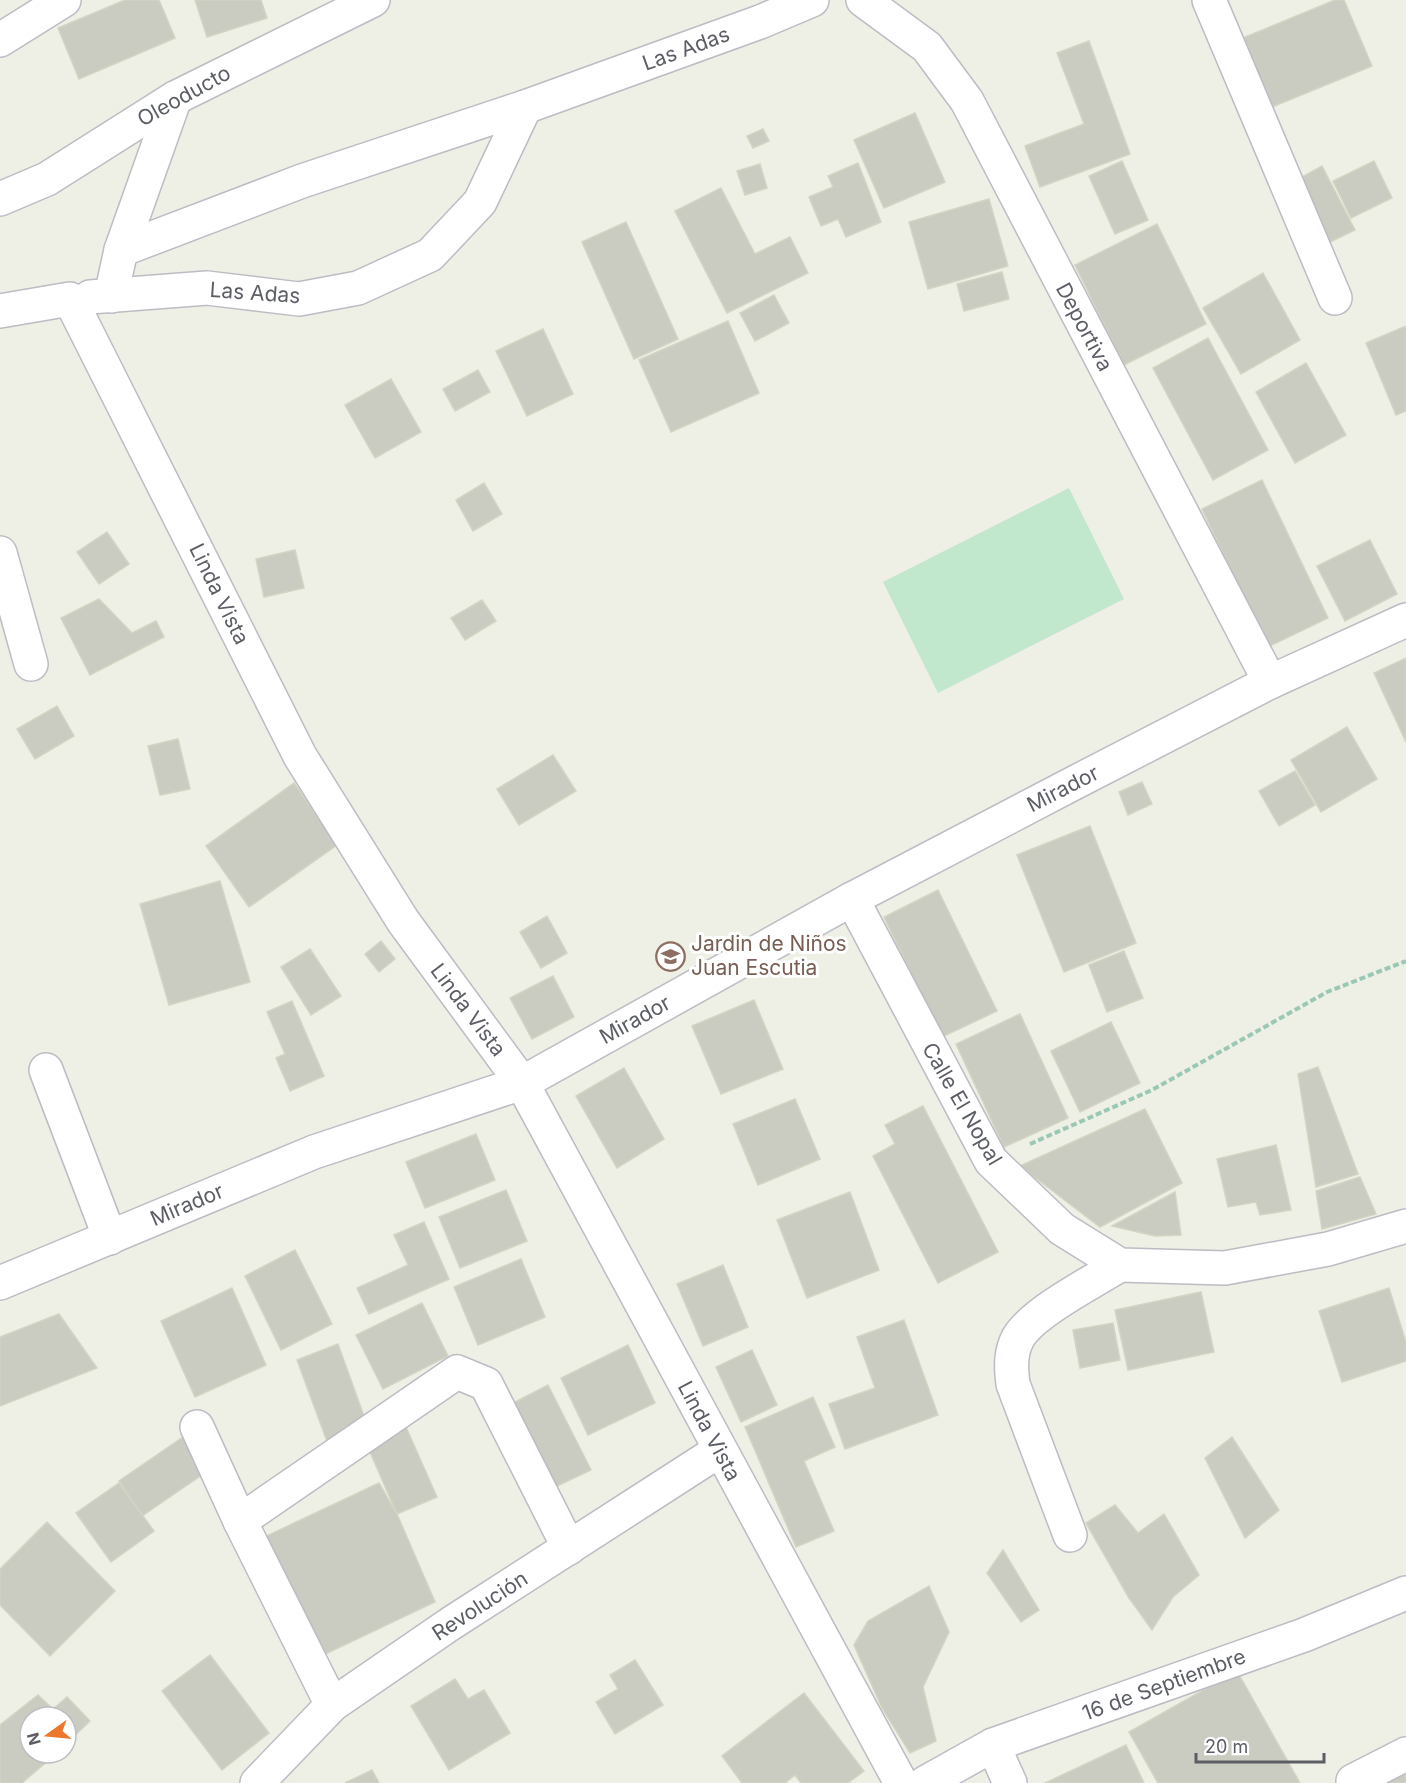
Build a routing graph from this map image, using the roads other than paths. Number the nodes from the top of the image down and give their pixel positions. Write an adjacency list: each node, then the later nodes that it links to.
1 (64, 0): 7 (street)
2 (373, 0): 8 (street, Oleoducto)
3 (812, 0): 6 (street, Las Adas)
4 (863, 0): 19 (street, Deportiva)
5 (1209, 0): 13 (street)
6 (761, 11): 9 (street, Las Adas)
7 (0, 40)
8 (175, 98): 10 (street, Oleoducto); 11 (street)
9 (525, 107): 11 (street, Las Adas); 12 (street, Las Adas)
10 (0, 199)
11 (121, 250): 12 (street)
12 (111, 296): 14 (street, Las Adas)
13 (1335, 298)
14 (70, 299): 15 (street); 22 (street, Linda Vista)
15 (0, 311)
16 (0, 553): 18 (street)
17 (1406, 621): 19 (street, Mirador)
18 (31, 664)
19 (1270, 682): 20 (street, Mirador)
20 (852, 899): 22 (street, Mirador); 25 (street, Calle El Nopal)
21 (46, 1070): 24 (street)
22 (522, 1083): 24 (street, Mirador); 28 (street, Linda Vista)
23 (1406, 1226): 25 (street)
24 (110, 1238): 26 (street, Mirador)
25 (1120, 1265): 30 (street)
26 (0, 1283)
27 (197, 1427): 29 (street)
28 (720, 1450): 31 (street, Revolución); 38 (street, Linda Vista)
29 (240, 1521): 31 (street); 33 (street)
30 (1070, 1535)
31 (569, 1548): 33 (street, Revolución)
32 (1406, 1593): 34 (street, 16 de Septiembre)
33 (332, 1705): 37 (street, Revolución)
34 (993, 1745): 39 (street, 16 de Septiembre); 40 (street)
35 (1406, 1754): 36 (street)
36 (1353, 1781)
37 (257, 1783)
38 (902, 1783)
39 (925, 1783)
40 (1010, 1783)

